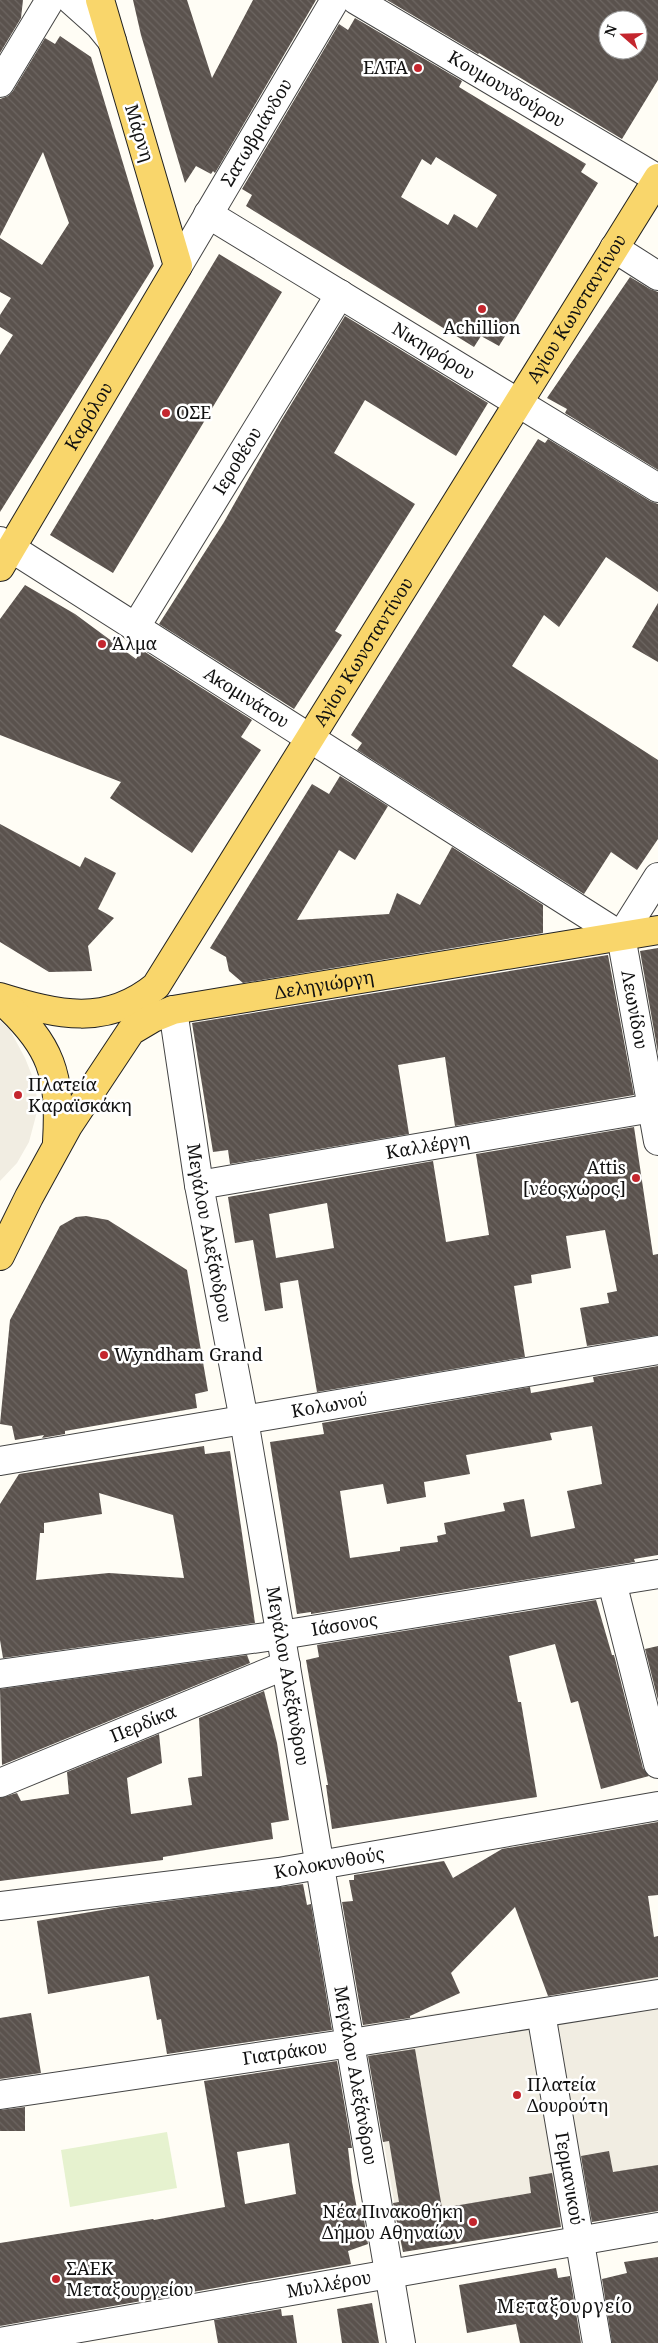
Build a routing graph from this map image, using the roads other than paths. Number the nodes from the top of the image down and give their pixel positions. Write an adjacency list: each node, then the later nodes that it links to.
1 (50, 0): 7 (street)
2 (71, 0): 6 (street)
3 (100, 0): 6 (main road, Μάρνη)
4 (335, 0): 9 (street, Σατωβριάνδου)
5 (356, 0): 8 (street, Κουμουνδούρου)
6 (112, 41): 11 (main road, Μάρνη)
7 (0, 83)
8 (658, 179): 10 (main road, Αγίου Κωνσταντίνου)
9 (208, 214): 11 (street, Σατωβριάνδου); 13 (street, Νικηφόρου)
10 (614, 248): 12 (street); 14 (main road, Αγίου Κωνσταντίνου)
11 (178, 266): 16 (main road, Καρόλου)
12 (658, 276)
13 (340, 294): 14 (street, Νικηφόρου); 17 (street, Ιεροθέου)
14 (518, 403): 15 (street, Νικηφόρου); 18 (main road, Αγίου Κωνσταντίνου)
15 (658, 488)
16 (4, 552): 17 (street, Ακομινάτου)
17 (135, 628): 18 (street, Ακομινάτου)
18 (309, 739): 21 (street, Ακομινάτου); 22 (main road, Αγίου Κωνσταντίνου)
19 (658, 877): 21 (street)
20 (658, 930): 21 (main road, Δεληγιώργη)
21 (621, 936): 23 (main road, Δεληγιώργη); 24 (street, Λεωνίδου)
22 (0, 998): 26 (main road)
23 (173, 1010): 26 (main road, Δεληγιώργη); 27 (street, Μεγάλου Αλεξάνδρου)
24 (655, 1108): 25 (street, Λεωνίδου); 27 (street, Καλλέργη)
25 (658, 1141)
26 (57, 1146): 28 (main road)
27 (199, 1186): 32 (street, Μεγάλου Αλεξάνδρου)
28 (29, 1197): 29 (main road); 30 (main road)
29 (0, 1213)
30 (0, 1256)
31 (658, 1350): 32 (street, Κολωνού)
32 (244, 1420): 33 (street, Κολωνού); 36 (street, Μεγάλου Αλεξάνδρου)
33 (0, 1461)
34 (658, 1574): 35 (street, Ιάσονος)
35 (612, 1582): 36 (street, Ιάσονος); 39 (street)
36 (281, 1635): 37 (street, Μεγάλου Αλεξάνδρου); 38 (street, Ιάσονος)
37 (286, 1665): 40 (street, Περδίκα); 42 (street, Μεγάλου Αλεξάνδρου)
38 (0, 1674)
39 (658, 1764)
40 (0, 1783)
41 (658, 1806): 42 (street, Κολοκυνθούς)
42 (321, 1866): 43 (street, Κολοκυνθούς); 46 (street, Μεγάλου Αλεξάνδρου)
43 (0, 1906)
44 (658, 1994): 45 (street, Γιατράκου)
45 (541, 2013): 46 (street, Γιατράκου); 49 (street, Γερμανικού)
46 (351, 2043): 47 (street, Γιατράκου); 50 (street, Μεγάλου Αλεξάνδρου)
47 (0, 2095)
48 (658, 2227): 49 (street, Μυλλέρου)
49 (581, 2240): 50 (street, Μυλλέρου); 53 (street, Γερμανικού)
50 (390, 2273): 51 (street, Μυλλέρου); 52 (street, Μεγάλου Αλεξάνδρου)
51 (0, 2342)
52 (401, 2343)
53 (597, 2343)

